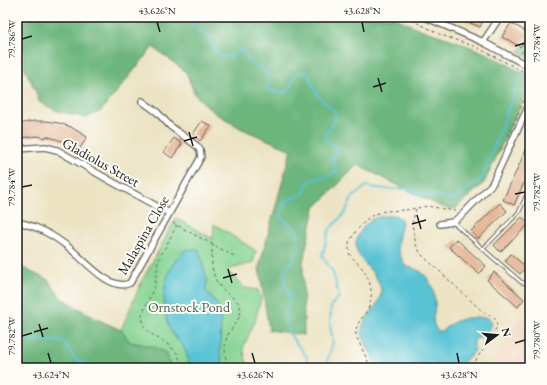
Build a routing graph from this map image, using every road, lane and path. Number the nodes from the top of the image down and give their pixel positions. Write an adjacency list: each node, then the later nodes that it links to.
1 (406, 17): 8 (path)
2 (426, 17): 4 (street)
3 (500, 17): 4 (street)
4 (483, 42): 7 (street)
5 (530, 43): 6 (path)
6 (521, 53)
7 (530, 67)
8 (530, 75)
9 (530, 87): 13 (path)
10 (142, 101): 18 (street, Malaspina Close)
11 (530, 103): 12 (street)
12 (528, 113): 20 (street)
13 (507, 136)
14 (17, 149): 18 (street, Gladiolus Street)
15 (530, 188): 25 (lane)
16 (416, 208): 17 (path); 30 (path); 33 (path)
17 (462, 208)
18 (169, 213): 19 (street, Malaspina Close)
19 (17, 222)
20 (453, 222): 22 (street); 25 (lane)
21 (173, 223): 23 (path)
22 (440, 224)
23 (177, 225): 24 (path); 31 (path)
24 (213, 244): 26 (path); 32 (path)
25 (483, 249): 27 (lane)
26 (234, 256)
27 (530, 282)
28 (530, 327): 29 (lane)
29 (530, 336)
30 (472, 364): 34 (path); 35 (path)
31 (183, 368)
32 (228, 368)
33 (371, 368)
34 (466, 368)
35 (470, 368)

